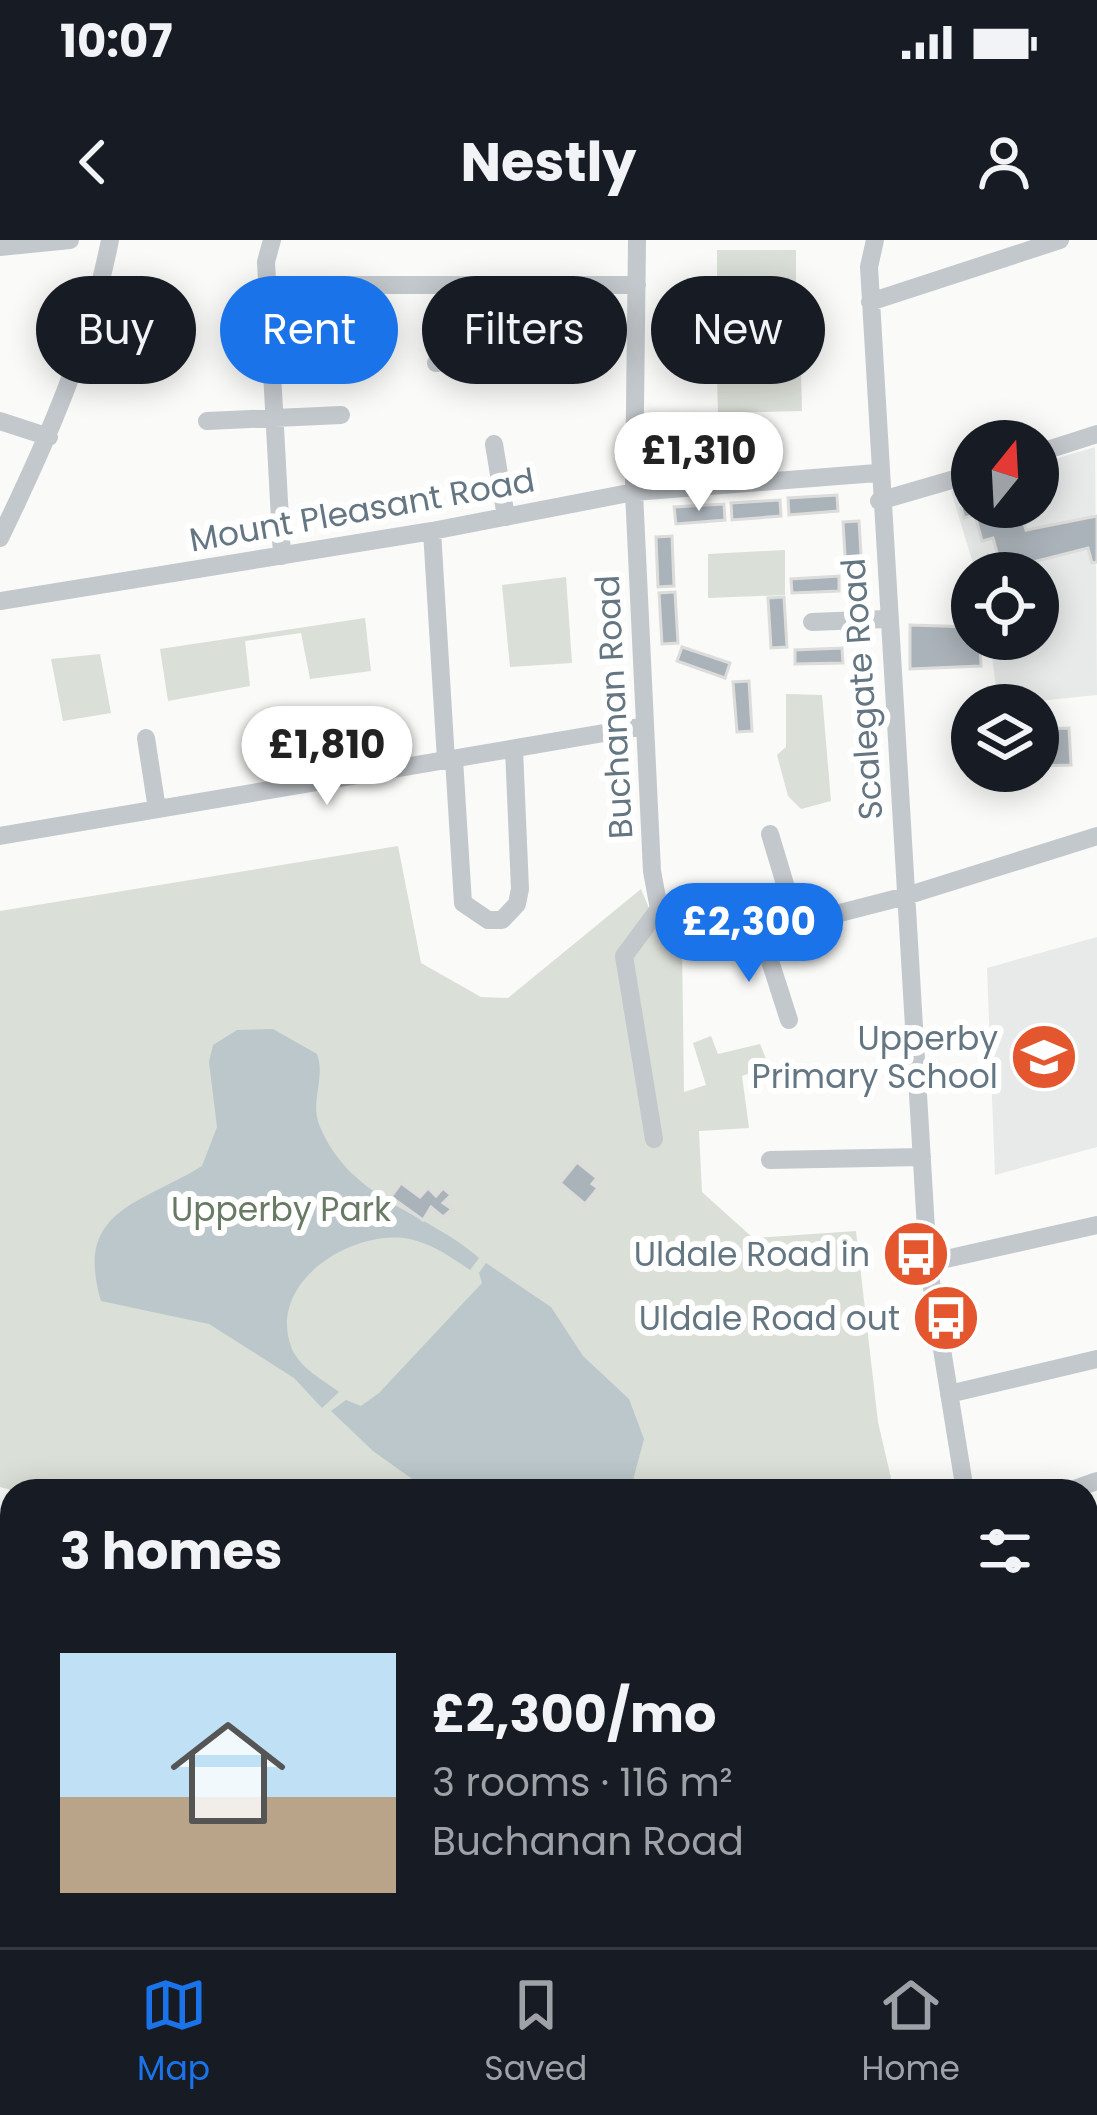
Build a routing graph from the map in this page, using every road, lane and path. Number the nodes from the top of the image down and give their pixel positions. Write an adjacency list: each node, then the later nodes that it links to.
1 (70, 240): 7 (street)
2 (110, 240): 18 (street)
3 (272, 240): 8 (street)
4 (638, 240): 10 (street, Buchanan Road)
5 (875, 240): 11 (street, Scalegate Road)
6 (1060, 240): 11 (street)
7 (0, 247)
8 (268, 276)
9 (627, 285): 10 (street)
10 (637, 285): 23 (street, Buchanan Road)
11 (871, 302): 21 (street, Scalegate Road)
12 (272, 384): 14 (street)
13 (341, 415): 14 (street)
14 (274, 420): 15 (street); 28 (street)
15 (207, 421)
16 (0, 422): 18 (street)
17 (1097, 434): 20 (street)
18 (49, 437): 27 (street)
19 (494, 445): 25 (street)
20 (1059, 446)
21 (878, 473): 23 (street, Mount Pleasant Road); 24 (street, Scalegate Road)
22 (951, 480): 24 (street)
23 (634, 492): 25 (street, Mount Pleasant Road); 33 (street, Buchanan Road)
24 (879, 502): 30 (street, Scalegate Road)
25 (506, 517): 26 (street, Mount Pleasant Road)
26 (432, 532): 28 (street, Mount Pleasant Road); 36 (street)
27 (0, 538)
28 (282, 556): 29 (street, Mount Pleasant Road)
29 (0, 601)
30 (886, 619): 31 (street); 42 (street, Scalegate Road)
31 (812, 622)
32 (292, 718): 37 (street)
33 (645, 726): 35 (street); 43 (street, Buchanan Road)
34 (146, 738): 38 (street)
35 (514, 749): 36 (street); 36 (street)
36 (450, 760): 37 (street)
37 (303, 784): 38 (street)
38 (157, 809): 40 (street)
39 (770, 834): 44 (street)
40 (0, 836)
41 (1097, 836): 42 (street)
42 (906, 896): 44 (street); 48 (street, Scalegate Road)
43 (659, 909): 45 (street); 47 (street)
44 (797, 924): 45 (street)
45 (761, 934): 46 (street)
46 (789, 1020)
47 (654, 1139)
48 (922, 1157): 49 (street); 51 (street, Scalegate Road)
49 (770, 1160)
50 (1097, 1225): 51 (street)
51 (928, 1263): 53 (street, Scalegate Road)
52 (1097, 1359): 53 (street)
53 (949, 1394): 54 (street, Scalegate Road)
54 (963, 1479)

